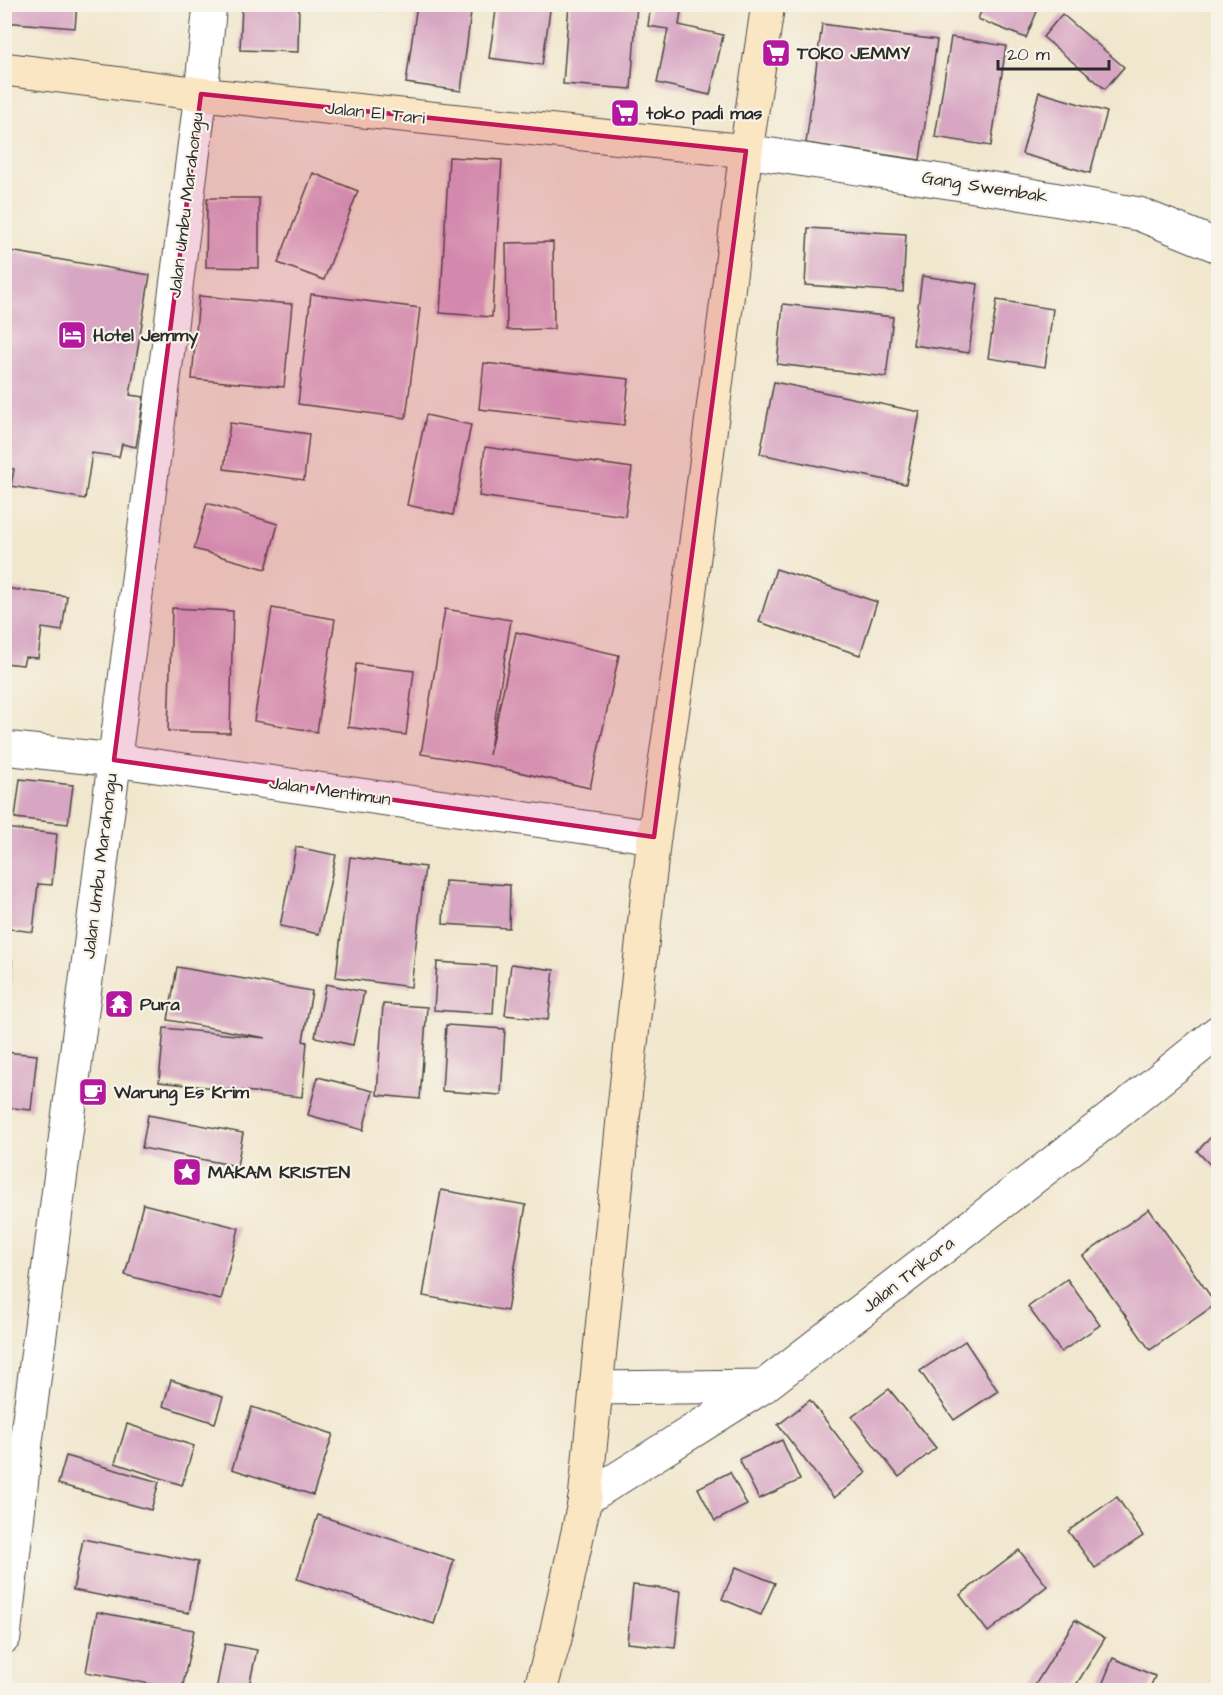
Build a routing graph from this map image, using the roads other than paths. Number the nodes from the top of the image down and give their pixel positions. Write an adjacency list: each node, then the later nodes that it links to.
1 (210, 4): 4 (street, Jalan Umbu Marahongu)
2 (768, 4): 5 (street)
3 (4, 69): 4 (street, Jalan El Tari)
4 (201, 94): 5 (street, Jalan El Tari); 8 (street, Jalan Umbu Marahongu)
5 (746, 152): 6 (street, Gang Swembak); 9 (street)
6 (1218, 246)
7 (4, 748): 8 (street, Jalan Mentimun)
8 (114, 760): 9 (street, Jalan Mentimun); 13 (street, Jalan Umbu Marahongu)
9 (654, 837): 12 (street)
10 (1218, 1032): 11 (street, Jalan Trikora)
11 (764, 1386): 12 (street); 14 (street, Jalan Trikora)
12 (597, 1388): 14 (street)
13 (15, 1440): 15 (street, Jalan Umbu Marahongu)
14 (585, 1499): 16 (street)
15 (4, 1637)
16 (540, 1690)

